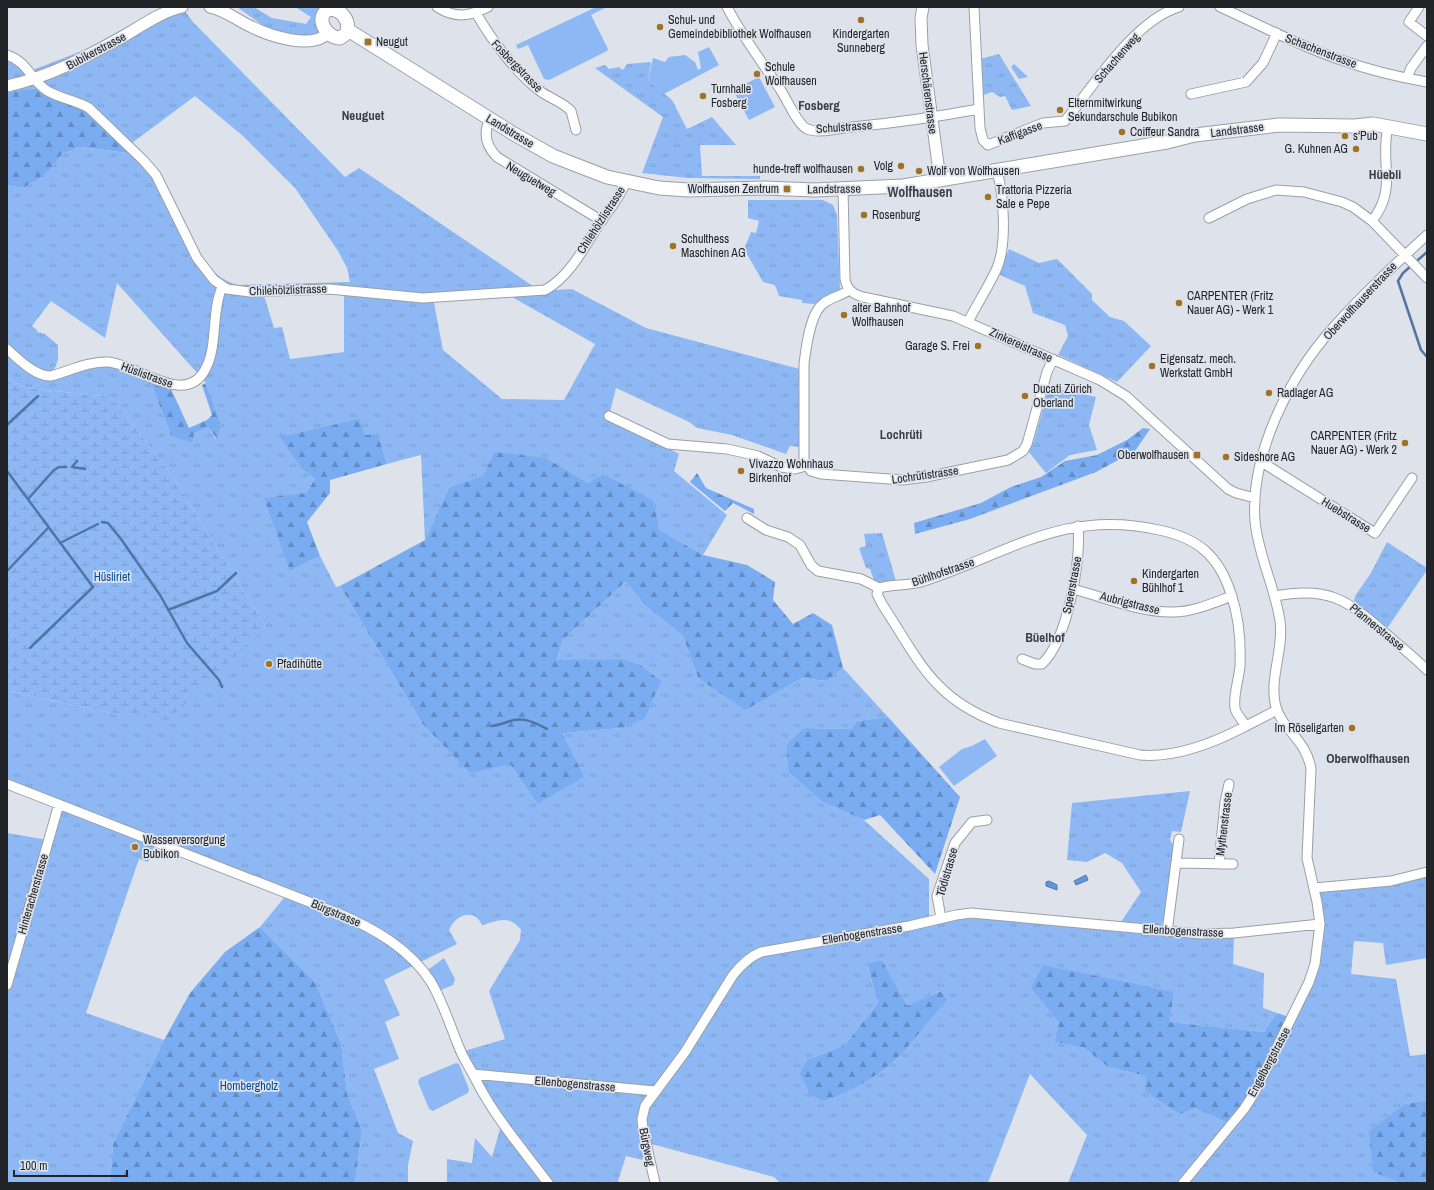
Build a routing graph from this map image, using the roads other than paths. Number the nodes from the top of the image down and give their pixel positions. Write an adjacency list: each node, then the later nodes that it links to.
1 (182, 7): 21 (street, Bubikerstrasse)
2 (210, 7): 15 (street)
3 (437, 7): 13 (street)
4 (488, 7): 13 (street)
5 (727, 7): 26 (street, Schulstrasse)
6 (923, 7): 26 (street, Herschärenstrasse)
7 (974, 7): 25 (street)
8 (1179, 7): 28 (street, Schachenweg)
9 (1220, 7): 16 (street, Schachenstrasse)
10 (1419, 7): 17 (street)
11 (318, 10): 12 (main road); 15 (main road)
12 (343, 10): 14 (main road)
13 (476, 13): 30 (street, Fosbergstrasse)
14 (348, 30): 15 (main road); 27 (main road, Landstrasse)
15 (328, 33)
16 (1277, 33): 20 (street, Schachenstrasse); 24 (street)
17 (1427, 36)
18 (1427, 46): 20 (street)
19 (7, 54): 21 (street)
20 (1407, 78): 22 (street, Schachenstrasse)
21 (36, 79): 23 (street, Bubikerstrasse); 44 (street)
22 (1427, 82)
23 (7, 86)
24 (1191, 94)
25 (979, 109): 26 (street, Schulstrasse); 28 (street, Kaffigasse)
26 (931, 118): 35 (street, Herschärenstrasse)
27 (490, 119): 36 (main road, Landstrasse); 39 (street, Neuguetweg)
28 (1065, 120)
29 (1355, 126): 31 (main road, Landstrasse); 32 (main road, Landstrasse); 34 (main road, Landstrasse)
30 (576, 130)
31 (1387, 132): 33 (main road, Landstrasse); 40 (street)
32 (1427, 134)
33 (1427, 141)
34 (997, 171): 35 (main road, Landstrasse); 46 (street)
35 (940, 179): 37 (main road, Landstrasse)
36 (626, 182): 37 (main road, Landstrasse); 39 (street, Chilehölzlistrasse)
37 (843, 189): 45 (street)
38 (1210, 218): 40 (street)
39 (602, 221): 44 (street, Chilehölzlistrasse)
40 (1372, 221): 42 (street)
41 (1427, 235): 42 (street, Oberwolfhauserstrasse)
42 (1410, 260): 43 (street); 50 (street, Oberwolfhauserstrasse)
43 (1427, 278)
44 (222, 287): 47 (street, Hüslistrasse)
45 (849, 290): 46 (street, Zinkereistrasse); 51 (street)
46 (968, 322): 48 (street, Zinkereistrasse)
47 (7, 350)
48 (1053, 359): 51 (street, Lochrütistrasse); 53 (street, Zinkereistrasse)
49 (609, 416): 51 (street)
50 (1260, 461): 52 (street, Huebstrasse); 53 (street, Oberwolfhauserstrasse)
51 (806, 466)
52 (1412, 478)
53 (1255, 498): 59 (street, Oberwolfhauserstrasse)
54 (747, 518): 56 (street)
55 (1078, 526): 56 (street, Bühlhofstrasse); 57 (street, Speerstrasse); 58 (street, Bühlhofstrasse)
56 (879, 588): 63 (street)
57 (1073, 589): 58 (street, Aubrigstrasse); 60 (street, Speerstrasse)
58 (1232, 596): 63 (street, Bühlhofstrasse)
59 (1275, 596): 61 (street, Pfannerstrasse); 62 (street, Oberwolfhauserstrasse)
60 (1022, 659)
61 (1427, 670)
62 (1277, 710): 63 (street); 73 (street, Oberwolfhauserstrasse)
63 (1246, 726)
64 (7, 784): 66 (street, Bürgstrasse)
65 (1230, 784): 70 (street, Mythenstrasse)
66 (59, 804): 77 (street, Hinteracherstrasse); 78 (street, Bürgstrasse)
67 (987, 820): 74 (street, Tödistrasse)
68 (1179, 840): 69 (street)
69 (1177, 863): 70 (street, Mythenstrasse); 76 (street)
70 (1219, 864): 71 (street, Mythenstrasse)
71 (1233, 864)
72 (1427, 872): 73 (street)
73 (1314, 888): 75 (street, Oberwolfhauserstrasse)
74 (941, 918): 76 (street, Ellenbogenstrasse); 79 (street, Ellenbogenstrasse)
75 (1320, 924): 76 (street, Ellenbogenstrasse); 82 (street, Engelbergstrasse)
76 (1167, 932)
77 (7, 985)
78 (473, 1074): 79 (street, Ellenbogenstrasse); 80 (street, Bürgstrasse)
79 (655, 1091): 81 (street, Bürgweg)
80 (548, 1183)
81 (655, 1183)
82 (1183, 1183)

